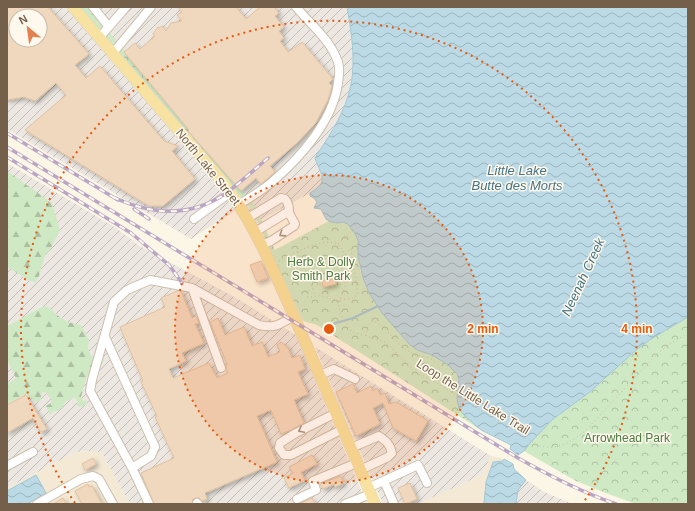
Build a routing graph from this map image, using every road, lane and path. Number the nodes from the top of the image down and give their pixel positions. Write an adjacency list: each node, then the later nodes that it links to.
1 (73, 7): 7 (main road, North Lake Street)
2 (93, 7): 6 (lane)
3 (126, 7): 6 (lane)
4 (151, 7): 8 (lane)
5 (296, 7): 12 (lane)
6 (112, 24): 7 (lane)
7 (99, 38): 8 (main road, North Lake Street)
8 (113, 53): 11 (main road, North Lake Street)
9 (139, 108): 10 (path)
10 (150, 109)
11 (231, 192): 12 (main road, North Lake Street); 15 (lane)
12 (239, 205): 14 (main road, North Lake Street)
13 (289, 213): 14 (lane); 17 (lane); 19 (lane, one-way to 19)
14 (248, 218): 17 (main road, North Lake Street)
15 (194, 219)
16 (354, 224): 18 (path)
17 (256, 232): 19 (main road, North Lake Street)
18 (338, 244): 20 (path); 21 (path, Loop the Little Lake Trail)
19 (262, 245): 34 (main road, North Lake Street)
20 (298, 252): 22 (path); 23 (path)
21 (344, 253): 26 (path, Loop the Little Lake Trail); 33 (path)
22 (278, 261)
23 (302, 262): 24 (path); 29 (path)
24 (294, 268)
25 (336, 282): 26 (path)
26 (347, 282): 33 (path, Loop the Little Lake Trail)
27 (322, 284): 29 (path)
28 (192, 288): 34 (lane); 37 (lane); 38 (lane)
29 (313, 288): 30 (path); 31 (path)
30 (305, 292)
31 (316, 296): 32 (path); 33 (path)
32 (307, 297)
33 (340, 301): 36 (path, Loop the Little Lake Trail)
34 (294, 316): 39 (main road, North Lake Street)
35 (688, 333): 41 (path, Loop the Little Lake Trail)
36 (366, 336): 41 (path, Loop the Little Lake Trail); 41 (path)
37 (105, 338): 48 (lane); 48 (lane)
38 (221, 368)
39 (320, 375): 40 (lane); 42 (main road, North Lake Street)
40 (355, 379)
41 (435, 382)
42 (336, 413): 43 (main road, North Lake Street); 43 (lane, one-way to 43)
43 (343, 429): 44 (main road, North Lake Street)
44 (351, 448): 47 (main road, North Lake Street); 47 (lane)
45 (32, 452): 46 (lane)
46 (7, 466)
47 (359, 466): 51 (main road, North Lake Street); 52 (lane)
48 (132, 468): 55 (lane)
49 (384, 481): 50 (lane); 51 (lane); 57 (lane)
50 (427, 484)
51 (371, 495): 56 (lane)
52 (297, 499)
53 (37, 504): 54 (lane)
54 (113, 504)
55 (149, 504)
56 (345, 504)
57 (394, 504)

